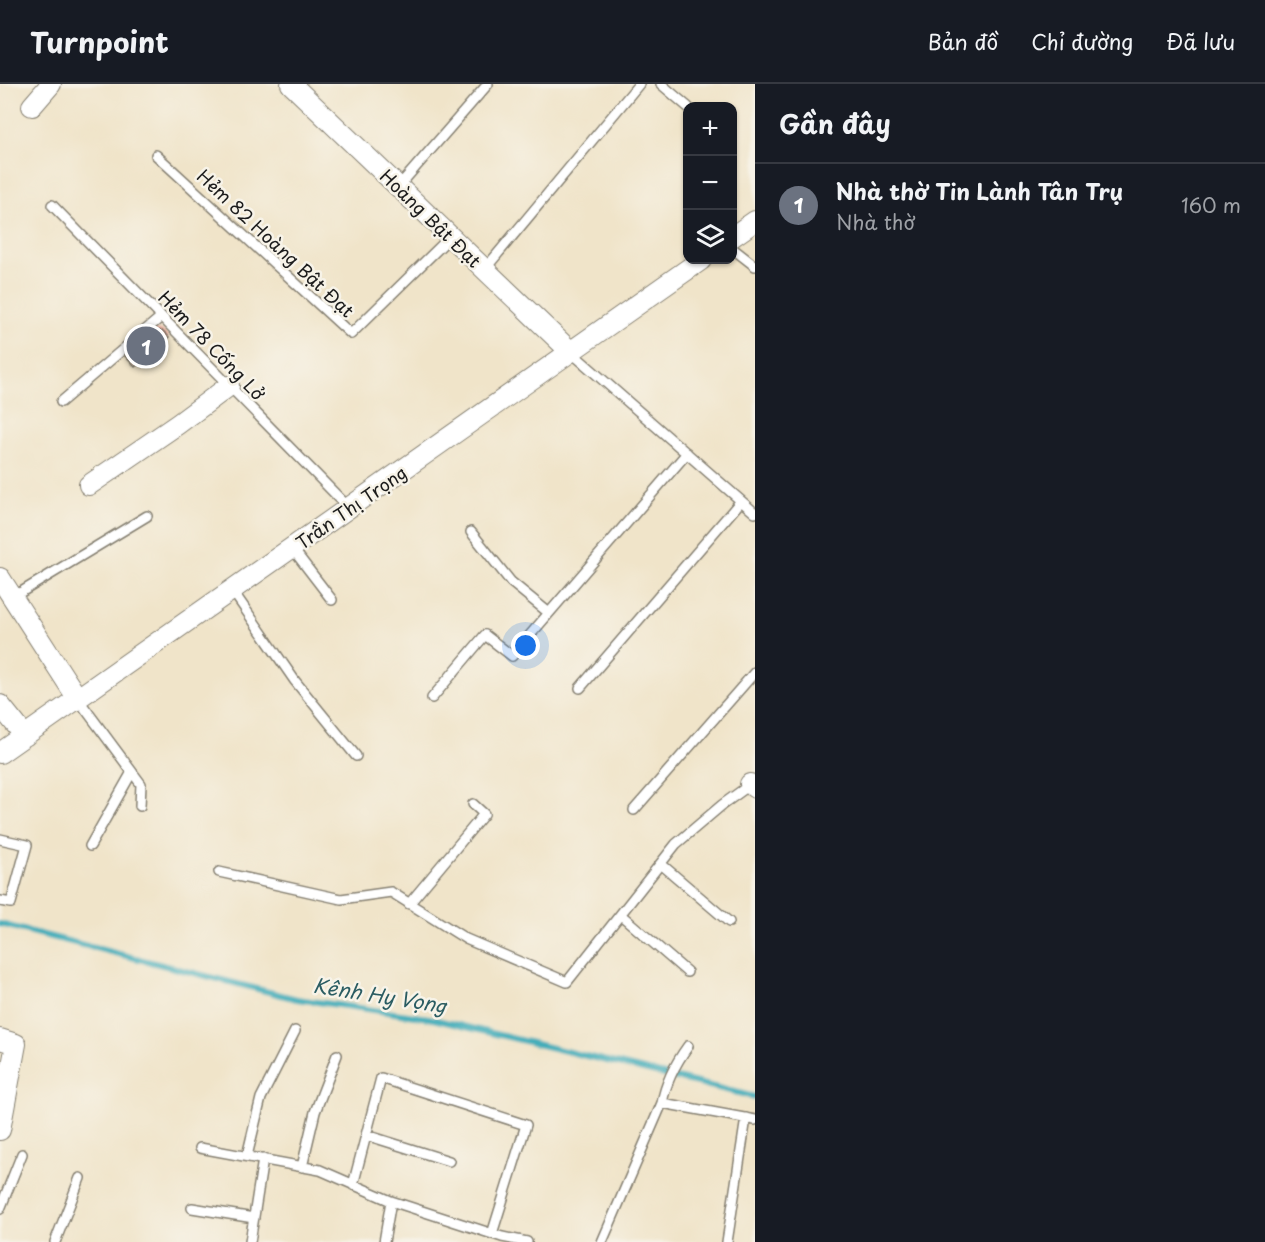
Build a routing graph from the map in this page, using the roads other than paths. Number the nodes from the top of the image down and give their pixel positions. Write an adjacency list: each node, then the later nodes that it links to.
1 (51, 84): 7 (street)
2 (291, 84): 9 (street, Hoàng Bật Đạt)
3 (639, 84): 17 (lane)
4 (661, 84): 6 (lane)
5 (484, 86): 9 (lane)
6 (683, 103)
7 (32, 106)
8 (156, 155): 13 (lane, Hẻm 82 Hoàng Bật Đạt)
9 (399, 186): 13 (street, Hoàng Bật Đạt)
10 (52, 206): 18 (lane, Hẻm 78 Cống Lở)
11 (755, 220): 12 (street)
12 (737, 233)
13 (451, 236): 17 (street, Hoàng Bật Đạt)
14 (737, 252): 16 (lane)
15 (694, 264): 19 (street, Trần Thị Trọng)
16 (755, 266)
17 (485, 269): 19 (street, Hoàng Bật Đạt)
18 (161, 317): 20 (lane, Hẻm 78 Cống Lở); 21 (lane)
19 (571, 352): 22 (lane); 25 (street, Trần Thị Trọng)
20 (229, 386): 23 (street); 25 (lane, Hẻm 78 Cống Lở)
21 (61, 402)
22 (687, 453): 24 (lane); 34 (lane)
23 (89, 485)
24 (741, 501): 26 (lane); 36 (lane)
25 (349, 508): 29 (street, Trần Thị Trọng)
26 (755, 513)
27 (147, 516): 32 (lane)
28 (471, 531): 34 (lane)
29 (291, 548): 31 (street, Trần Thị Trọng); 33 (lane)
30 (0, 578): 32 (street)
31 (232, 590): 38 (street, Trần Thị Trọng); 42 (lane)
32 (13, 597): 38 (street)
33 (332, 600)
34 (549, 613): 37 (lane)
35 (755, 672): 47 (lane)
36 (580, 688)
37 (432, 698)
38 (78, 699): 40 (street, Trần Thị Trọng); 43 (lane)
39 (0, 705): 40 (street)
40 (25, 736): 41 (street, Trần Thị Trọng)
41 (0, 753)
42 (356, 756)
43 (132, 772): 46 (lane); 49 (lane)
44 (753, 784): 50 (lane)
45 (473, 804): 53 (lane)
46 (140, 806)
47 (634, 810)
48 (0, 839): 52 (lane)
49 (90, 846)
50 (661, 864): 54 (lane); 55 (lane)
51 (219, 872): 53 (lane)
52 (0, 901)
53 (409, 904): 54 (lane)
54 (621, 915): 56 (lane)
55 (729, 922)
56 (687, 972)
57 (295, 1031): 67 (lane)
58 (0, 1039): 63 (street)
59 (688, 1046): 61 (lane)
60 (338, 1055): 70 (lane)
61 (662, 1103): 62 (lane); 82 (lane)
62 (751, 1119): 83 (lane)
63 (0, 1130)
64 (366, 1135): 69 (lane); 72 (lane); 77 (lane)
65 (200, 1148): 67 (lane)
66 (22, 1154): 75 (lane)
67 (247, 1156): 68 (lane)
68 (263, 1159): 70 (lane); 76 (lane)
69 (449, 1161)
70 (302, 1167): 72 (lane)
71 (80, 1178): 78 (lane)
72 (352, 1185): 73 (lane)
73 (390, 1202): 77 (lane); 80 (lane)
74 (192, 1208): 76 (lane)
75 (0, 1209)
76 (254, 1218): 79 (lane)
77 (498, 1238): 81 (lane)
78 (55, 1242)
79 (250, 1242)
80 (384, 1242)
81 (527, 1242)
82 (602, 1242)
83 (728, 1242)

